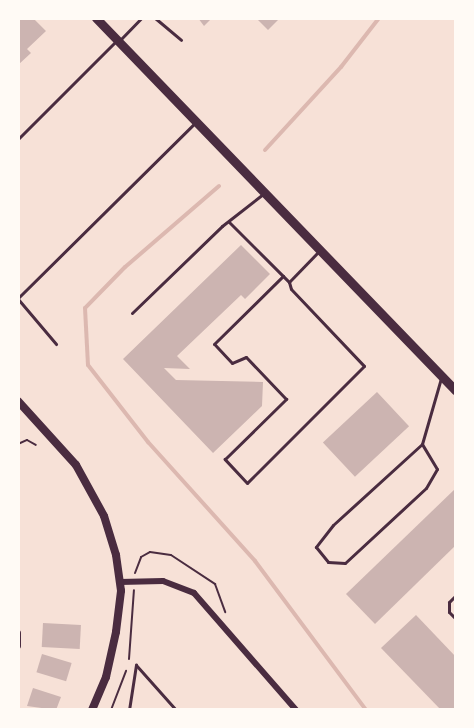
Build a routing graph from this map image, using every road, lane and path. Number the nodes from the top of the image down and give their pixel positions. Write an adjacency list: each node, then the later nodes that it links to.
1 (96, 18): 4 (main road)
2 (141, 18): 4 (lane)
3 (155, 18): 5 (lane)
4 (118, 40): 6 (main road); 7 (lane)
5 (181, 40)
6 (197, 122): 8 (main road); 13 (lane)
7 (18, 139)
8 (264, 192): 9 (lane); 10 (main road)
9 (229, 222): 11 (lane); 14 (lane)
10 (320, 250): 12 (lane); 16 (main road)
11 (283, 276): 12 (lane); 12 (lane)
12 (289, 282)
13 (18, 299): 15 (lane)
14 (132, 313)
15 (56, 344)
16 (442, 376): 17 (main road); 20 (lane)
17 (454, 385)
18 (18, 401): 22 (street)
19 (18, 444): 21 (path)
20 (422, 444): 20 (lane)
21 (36, 445)
22 (120, 582): 23 (street); 29 (street)
23 (134, 582): 26 (street); 26 (path); 30 (path)
24 (456, 595): 25 (lane)
25 (456, 619)
26 (227, 630): 33 (street)
27 (18, 633): 28 (street)
28 (18, 646)
29 (92, 710)
30 (111, 710)
31 (129, 710): 32 (lane)
32 (176, 710)
33 (296, 710)

